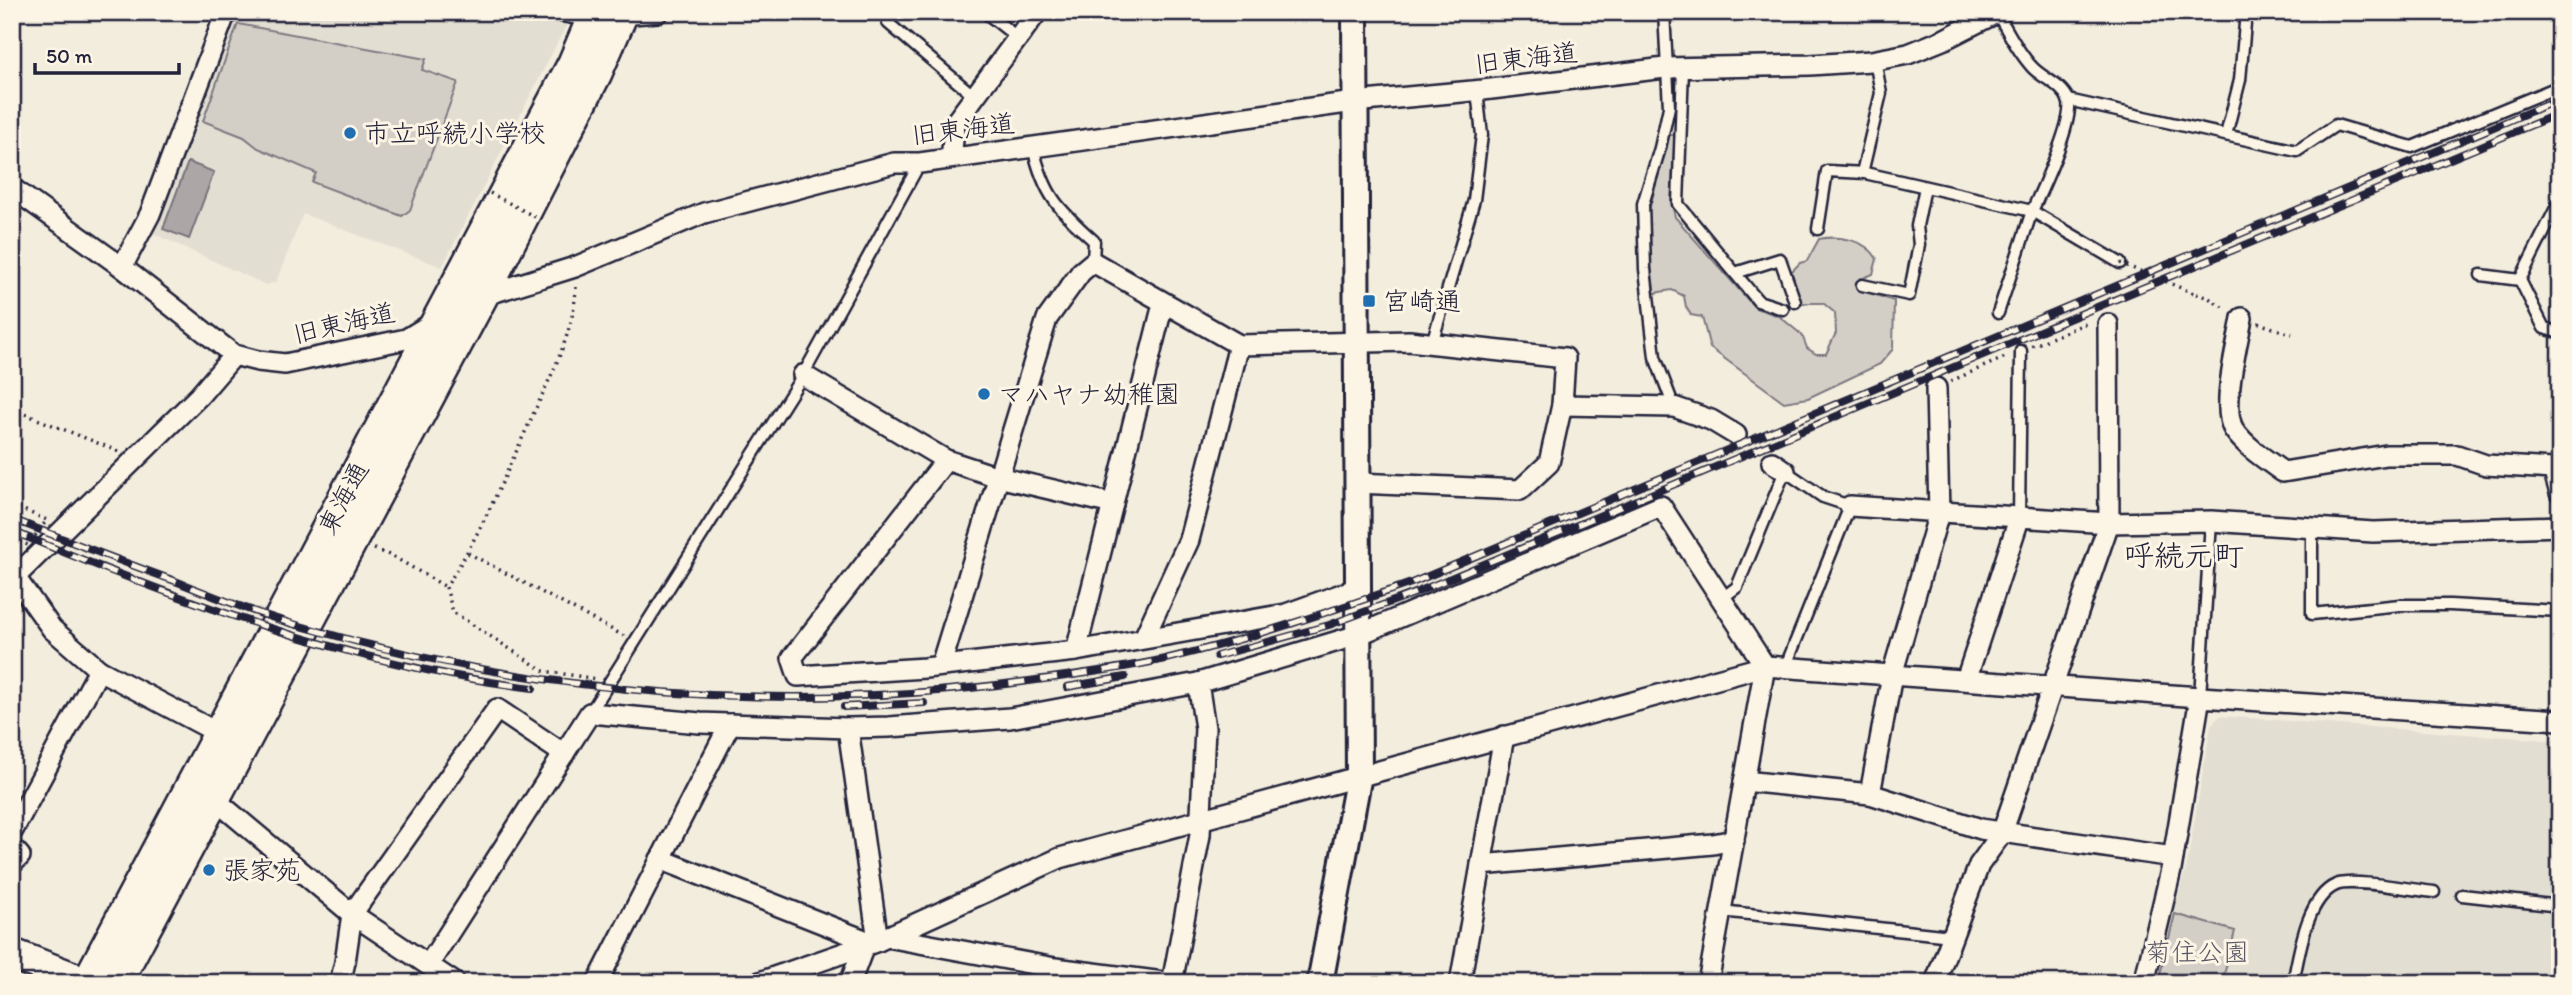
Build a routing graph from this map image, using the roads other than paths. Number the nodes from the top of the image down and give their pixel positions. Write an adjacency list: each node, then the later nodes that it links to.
1 (226, 12): 32 (street)
2 (564, 12): 10 (street)
3 (658, 12): 10 (street)
4 (985, 12): 12 (lane)
5 (1037, 12): 12 (street)
6 (1355, 12): 19 (street)
7 (1664, 12): 14 (lane)
8 (1997, 12): 13 (street, 旧東海道); 18 (lane)
9 (2246, 12): 20 (lane)
10 (608, 14): 37 (main road, 東海通); 43 (main road, 東海通)
11 (888, 23): 17 (lane)
12 (1018, 38): 17 (street)
13 (1875, 60): 14 (street, 旧東海道); 24 (lane)
14 (1674, 68): 16 (street, 旧東海道); 33 (lane); 54 (lane)
15 (2560, 86): 20 (lane)
16 (1477, 91): 19 (street, 旧東海道); 47 (lane)
17 (974, 96): 22 (street)
18 (2068, 100): 20 (lane); 28 (lane)
19 (1354, 102): 21 (street, 旧東海道); 46 (street)
20 (2225, 135)
21 (1033, 147): 22 (street, 旧東海道); 30 (lane)
22 (951, 158): 23 (street, 旧東海道)
23 (920, 163): 37 (street, 旧東海道); 51 (lane)
24 (1863, 173): 25 (lane); 29 (lane)
25 (1925, 187): 28 (lane); 36 (lane)
26 (12, 188): 32 (street, 旧東海道)
27 (2560, 200): 35 (lane)
28 (2032, 211): 31 (lane); 41 (lane)
29 (1818, 229)
30 (1093, 262): 39 (street); 57 (street)
31 (2120, 263)
32 (122, 267): 50 (street, 旧東海道)
33 (1735, 273): 38 (lane); 40 (lane)
34 (2481, 275): 35 (lane)
35 (2520, 280): 45 (lane)
36 (1861, 285)
37 (483, 295): 43 (street, 旧東海道); 94 (main road, 東海通)
38 (1795, 302)
39 (1163, 304): 48 (street); 60 (street)
40 (1783, 309)
41 (1998, 313)
42 (2242, 318): 59 (street)
43 (438, 319): 50 (street, 旧東海道); 88 (main road, 東海通)
44 (2108, 324): 65 (street)
45 (2560, 333)
46 (1356, 341): 47 (street); 48 (street); 58 (street)
47 (1432, 342): 53 (street)
48 (1238, 345): 73 (street)
49 (2021, 351): 63 (lane)
50 (234, 355): 68 (street)
51 (803, 375): 56 (street); 84 (lane)
52 (1936, 388): 62 (street)
53 (1562, 405): 54 (street); 58 (street)
54 (1674, 407): 55 (street)
55 (1736, 435)
56 (946, 460): 57 (street); 75 (street)
57 (998, 478): 60 (street); 75 (street)
58 (1357, 483): 69 (street)
59 (2560, 493)
60 (1113, 504): 74 (street)
61 (1850, 506): 62 (street); 70 (lane); 77 (lane)
62 (1939, 513): 63 (street); 79 (street)
63 (2018, 519): 65 (street); 80 (street)
64 (2211, 521): 65 (street); 67 (street); 83 (lane)
65 (2109, 523): 82 (street)
66 (2560, 526): 67 (street)
67 (2312, 528): 71 (lane)
68 (14, 578): 78 (street)
69 (1358, 588): 72 (street); 73 (street)
70 (1721, 599): 72 (street); 76 (street)
71 (2560, 611)
72 (1358, 635): 81 (street); 91 (street)
73 (1144, 638): 74 (street)
74 (1076, 651): 75 (street)
75 (941, 665)
76 (1765, 666): 77 (street); 89 (street); 92 (street)
77 (1786, 668): 79 (street)
78 (99, 670): 88 (street); 96 (street)
79 (1892, 675): 80 (street); 93 (street)
80 (1966, 680): 82 (street)
81 (1198, 683): 87 (street); 95 (street)
82 (2053, 687): 83 (street); 97 (street)
83 (2200, 697): 85 (street); 100 (street)
84 (590, 713): 86 (street); 90 (street)
85 (2560, 720)
86 (730, 724): 87 (street); 101 (street)
87 (848, 728): 110 (street)
88 (218, 733): 114 (main road, 東海通)
89 (1504, 736): 91 (street); 103 (street)
90 (564, 754): 108 (street); 112 (street)
91 (1359, 775): 95 (street); 122 (street)
92 (1744, 781): 93 (street); 98 (street)
93 (1870, 794): 97 (street)
94 (214, 798): 108 (street); 115 (main road, 東海通)
95 (1200, 819): 110 (street); 121 (street)
96 (12, 832)
97 (2002, 833): 100 (street); 109 (street)
98 (1734, 841): 103 (street); 107 (street)
99 (12, 847): 102 (street)
100 (2173, 857): 126 (street)
101 (660, 859): 110 (street); 118 (street)
102 (12, 864)
103 (1481, 865): 123 (street)
104 (2434, 892): 127 (lane)
105 (2462, 895): 106 (lane)
106 (2560, 906)
107 (1721, 911): 109 (lane); 124 (street)
108 (352, 914): 112 (street); 116 (street)
109 (1951, 936): 125 (street)
110 (875, 942): 113 (street); 119 (street); 120 (street)
111 (12, 954): 114 (main road)
112 (429, 964): 117 (street)
113 (1054, 976): 121 (street)
114 (87, 983)
115 (116, 983)
116 (340, 983)
117 (455, 983)
118 (597, 983)
119 (757, 983)
120 (850, 983)
121 (1171, 983)
122 (1320, 983)
123 (1460, 983)
124 (1708, 983)
125 (1935, 983)
126 (2144, 983)
127 (2293, 983)

